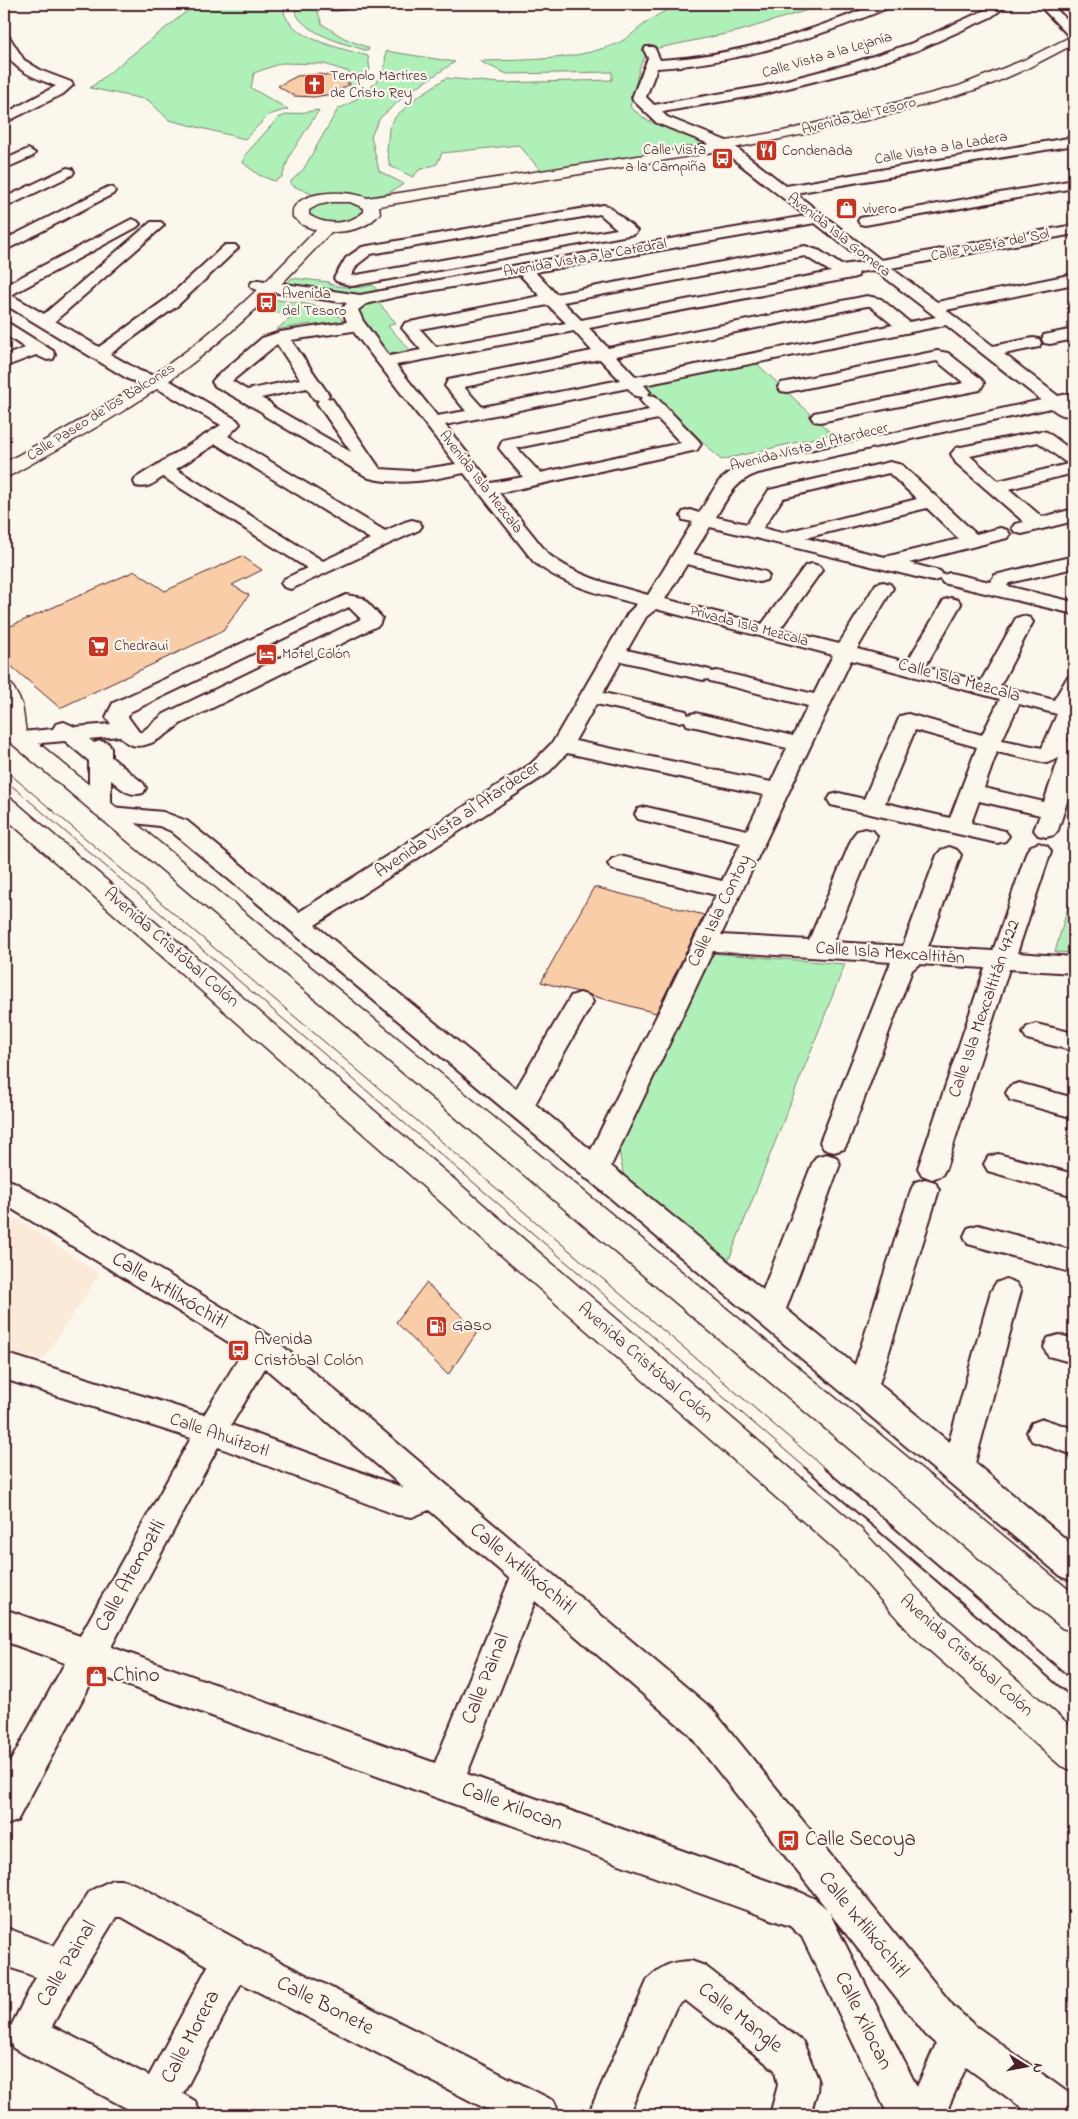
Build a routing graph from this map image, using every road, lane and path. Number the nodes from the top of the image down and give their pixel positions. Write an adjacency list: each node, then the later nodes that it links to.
1 (348, 4): 5 (street)
2 (886, 4): 11 (street)
3 (1003, 4): 13 (street, Calle Vista a la Lejanía)
4 (1044, 4): 6 (street)
5 (328, 5)
6 (1074, 34)
7 (4, 38): 14 (street)
8 (1074, 39): 16 (main road, Avenida del Tesoro)
9 (664, 49): 11 (street)
10 (1074, 54): 16 (main road, Avenida del Tesoro)
11 (668, 63): 12 (street); 13 (street, Avenida Isla Gomera)
12 (662, 80)
13 (657, 105): 16 (street, Avenida Isla Gomera)
14 (4, 120)
15 (1074, 141): 21 (street, Calle Vista a la Ladera)
16 (736, 148): 21 (street, Avenida Isla Gomera); 23 (street, Avenida Isla Gomera); 25 (main road, Avenida del Tesoro)
17 (28, 153): 18 (street)
18 (4, 165)
19 (67, 172): 24 (street)
20 (1074, 184): 28 (street)
21 (799, 189): 23 (street, Calle Vista a la Ladera); 36 (street, Avenida Isla Gomera)
22 (108, 191): 33 (street)
23 (783, 191): 27 (street, Avenida Isla Gomera)
24 (4, 204)
25 (369, 208): 30 (main road); 30 (main road)
26 (111, 216): 29 (street)
27 (818, 218): 36 (street, Avenida Isla Gomera); 38 (street, Avenida Vista a la Catedral)
28 (864, 221)
29 (132, 224): 43 (street); 53 (street)
30 (320, 225): 42 (main road, Calle Paseo de los Balcones)
31 (1074, 229): 36 (street, Calle Puesta del Sol)
32 (478, 231): 35 (street); 35 (street); 39 (street)
33 (4, 246)
34 (230, 248): 68 (street)
35 (501, 255): 39 (street)
36 (892, 264): 37 (street); 45 (street); 51 (street, Avenida Isla Gomera)
37 (723, 267): 40 (street); 45 (street)
38 (525, 269): 44 (street, Avenida Vista a la Catedral); 47 (street)
39 (379, 277): 44 (street)
40 (666, 278): 47 (street); 48 (street)
41 (1074, 280): 51 (street)
42 (260, 290): 50 (street); 72 (main road, Calle Paseo de los Balcones)
43 (4, 292)
44 (391, 292): 50 (street, Avenida Vista a la Catedral)
45 (751, 292): 48 (street)
46 (4, 297): 53 (street)
47 (554, 299): 49 (street); 54 (street)
48 (694, 303): 54 (street); 60 (street)
49 (494, 310): 59 (street); 66 (street)
50 (355, 312): 58 (street, Avenida Vista a la Catedral); 70 (street, Avenida Isla Mezcala)
51 (944, 312): 56 (street); 65 (street, Avenida Isla Gomera); 67 (street, Avenida Isla Gomera)
52 (781, 318): 56 (street); 60 (street); 64 (street)
53 (44, 322): 68 (street)
54 (577, 326): 59 (street); 69 (street)
55 (4, 327): 61 (street)
56 (904, 327): 64 (street)
57 (1074, 334): 62 (street)
58 (280, 337): 75 (street); 76 (street)
59 (518, 337): 66 (street)
60 (739, 338): 64 (street); 69 (street); 74 (street)
61 (11, 339): 71 (street)
62 (1050, 339)
63 (1032, 344): 65 (street)
64 (813, 346)
65 (1008, 349): 67 (street); 77 (street, Avenida Isla Gomera)
66 (430, 351): 70 (street)
67 (990, 352): 77 (street, Avenida Isla Gomera)
68 (99, 354): 72 (street)
69 (604, 354): 73 (street); 74 (street)
70 (384, 360): 81 (street, Avenida Isla Mezcala)
71 (4, 362)
72 (151, 381): 83 (street); 86 (main road, Calle Paseo de los Balcones); 90 (main road, Calle Paseo de los Balcones)
73 (557, 381): 74 (street); 79 (street); 79 (street)
74 (632, 383): 78 (street)
75 (244, 396): 76 (street); 82 (street)
76 (323, 398): 82 (street); 91 (street)
77 (1067, 400): 84 (street, Avenida Vista al Atardecer); 98 (street, Avenida Vista al Atardecer)
78 (652, 403): 92 (street); 92 (street)
79 (475, 411): 81 (street)
80 (823, 417): 80 (street); 84 (street)
81 (432, 420): 87 (street, Avenida Isla Mezcala)
82 (288, 422): 91 (street)
83 (216, 436): 89 (street); 102 (street)
84 (844, 437): 98 (street, Avenida Vista al Atardecer)
85 (1074, 460): 95 (street)
86 (4, 464)
87 (466, 464): 91 (street); 94 (street, Avenida Isla Mezcala)
88 (1074, 468): 95 (street)
89 (163, 469): 93 (street); 108 (street)
90 (4, 470)
91 (375, 474)
92 (533, 477): 94 (street)
93 (143, 482)
94 (485, 487): 114 (street, Avenida Isla Mezcala)
95 (995, 487): 99 (street)
96 (930, 502): 101 (street); 103 (street); 104 (street)
97 (1074, 515): 99 (street)
98 (694, 518): 101 (street); 105 (street, Avenida Vista al Atardecer)
99 (1038, 524): 104 (street)
100 (412, 526): 102 (street)
101 (754, 528): 103 (street)
102 (384, 539): 108 (street)
103 (782, 539): 107 (street)
104 (972, 541): 107 (street)
105 (682, 557): 110 (street); 114 (street, Avenida Vista al Atardecer)
106 (1074, 562): 113 (street)
107 (885, 563): 113 (street)
108 (321, 568): 111 (street)
109 (812, 570): 118 (street)
110 (759, 576)
111 (291, 583)
112 (883, 588): 120 (street)
113 (995, 589): 116 (street)
114 (643, 599): 118 (street, Privada Isla Mezcala); 121 (street, Avenida Vista al Atardecer)
115 (951, 604): 123 (street)
116 (1074, 608)
117 (1023, 622): 125 (street)
118 (768, 631): 120 (street, Privada Isla Mezcala)
119 (274, 635): 122 (street); 122 (street); 132 (street)
120 (845, 651): 123 (street, Calle Isla Mezcala); 129 (street, Calle Isla Contoy)
121 (615, 652): 128 (street, Avenida Vista al Atardecer); 129 (street)
122 (294, 660): 132 (street)
123 (913, 669): 125 (street, Calle Isla Mezcala)
124 (1074, 682): 130 (street)
125 (988, 689): 127 (street, Calle Isla Mezcala)
126 (4, 690): 133 (main road)
127 (1013, 695): 130 (street, Calle Isla Mezcala); 135 (street)
128 (590, 696): 134 (street); 136 (street, Avenida Vista al Atardecer)
129 (820, 702): 134 (street, Calle Isla Contoy)
130 (1068, 710): 135 (street)
131 (63, 728): 132 (street); 133 (street); 138 (street)
132 (128, 731): 138 (street)
133 (12, 733): 145 (main road)
134 (800, 744): 140 (street, Calle Isla Contoy)
135 (989, 744): 141 (street); 144 (street)
136 (562, 745): 140 (street); 155 (street, Avenida Vista al Atardecer)
137 (1074, 747): 148 (street, Calle Isla Mexcaltitán 4722)
138 (98, 757): 139 (street); 145 (street)
139 (135, 788)
140 (778, 791): 151 (street, Calle Isla Contoy)
141 (971, 792): 147 (street); 148 (street)
142 (839, 800): 144 (street)
143 (4, 804): 188 (main road, Avenida Cristóbal Colón)
144 (872, 807): 147 (street)
145 (104, 811): 155 (street); 185 (main road)
146 (646, 814): 151 (street)
147 (958, 827): 150 (street)
148 (1046, 831): 159 (street, Calle Isla Mexcaltitán 4722)
149 (865, 836): 157 (street)
150 (997, 836)
151 (754, 839): 154 (street, Calle Isla Contoy)
152 (949, 855): 158 (street)
153 (620, 864): 154 (street)
154 (730, 891): 156 (street, Calle Isla Contoy)
155 (299, 924): 165 (street)
156 (706, 942): 157 (street, Calle Isla Mexcaltitán); 168 (street, Calle Isla Contoy)
157 (816, 950): 158 (street, Calle Isla Mexcaltitán)
158 (912, 956): 159 (street, Calle Isla Mexcaltitán); 174 (street)
159 (1002, 961): 160 (street, Calle Isla Mexcaltitán); 177 (street, Calle Isla Mexcaltitán 4722)
160 (1074, 965)
161 (580, 1002): 165 (street)
162 (1036, 1032): 163 (street)
163 (1074, 1042)
164 (1018, 1093): 166 (street)
165 (520, 1106): 168 (street)
166 (1074, 1108)
167 (998, 1164): 169 (street)
168 (596, 1171): 174 (street)
169 (1074, 1184)
170 (7, 1199): 175 (street, Calle Ixtlilxóchitl)
171 (978, 1236): 172 (street)
172 (1074, 1262)
173 (1006, 1291): 181 (street)
174 (769, 1312): 177 (street)
175 (262, 1348): 178 (street, Calle Atemoztli); 182 (street, Calle Ixtlilxóchitl)
176 (4, 1366): 178 (street, Calle Ahuítzotl)
177 (862, 1389): 181 (street)
178 (211, 1431): 182 (street, Calle Ahuítzotl); 187 (street, Calle Atemoztli)
179 (1043, 1432): 180 (street)
180 (1074, 1442)
181 (958, 1468): 183 (street)
182 (431, 1492): 184 (street, Calle Ixtlilxóchitl)
183 (1074, 1566)
184 (528, 1575): 189 (street, Calle Painal); 195 (street, Calle Ixtlilxóchitl)
185 (1074, 1616)
186 (4, 1625): 187 (street, Calle Xilocan)
187 (87, 1655): 189 (street, Calle Xilocan); 190 (street, Calle Atemoztli)
188 (1074, 1753)
189 (445, 1783): 200 (street, Calle Xilocan)
190 (4, 1808)
191 (111, 1898): 193 (street, Calle Bonete); 194 (street, Calle Painal)
192 (4, 1946): 194 (street)
193 (233, 1959): 196 (street, Calle Morera); 197 (street, Calle Bonete)
194 (62, 1968): 196 (street, Calle Painal)
195 (959, 2038): 201 (street); 202 (street, Calle Ixtlilxóchitl)
196 (162, 2111)
197 (540, 2115)
198 (608, 2115): 199 (street, Calle Mangle)
199 (790, 2115)
200 (909, 2115)
201 (924, 2115)
202 (1065, 2115)

